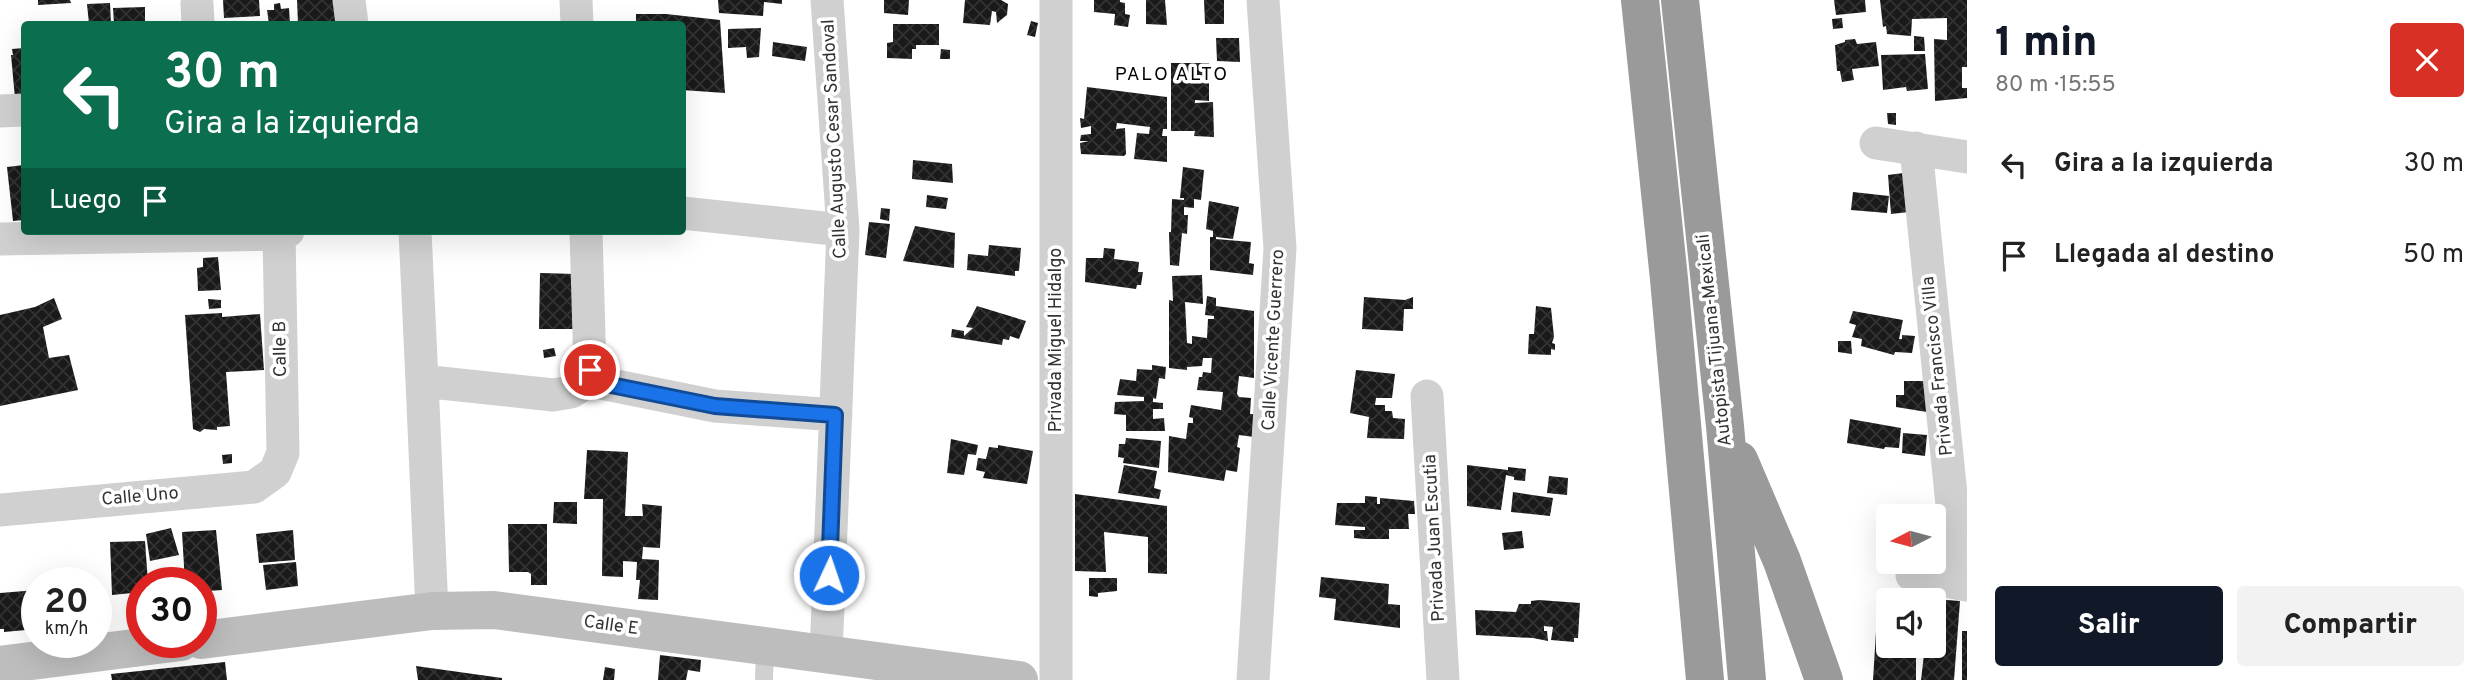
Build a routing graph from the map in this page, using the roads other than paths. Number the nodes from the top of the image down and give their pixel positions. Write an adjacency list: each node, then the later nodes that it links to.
1 (349, 0): 8 (street)
2 (576, 0): 9 (street)
3 (828, 0): 16 (street, Calle Augusto Cesar Sandoval)
4 (1056, 0): 38 (street, Privada Miguel Hidalgo)
5 (1263, 0): 39 (street, Calle Vicente Guerrero)
6 (1640, 0): 41 (highway)
7 (1680, 0): 26 (highway, Autopista Tijuana-Mexicali)
8 (352, 21)
9 (577, 21)
10 (21, 110): 11 (street)
11 (0, 111)
12 (1876, 143): 13 (street)
13 (1916, 148): 14 (street); 30 (street, Privada Francisco Villa)
14 (1967, 157)
15 (686, 213): 16 (street)
16 (843, 230): 25 (street, Calle Augusto Cesar Sandoval)
17 (123, 235): 21 (street)
18 (284, 235): 27 (street, Calle B)
19 (415, 235): 23 (street)
20 (586, 235): 22 (street)
21 (0, 239)
22 (593, 378): 23 (street); 25 (street)
23 (422, 381): 31 (street)
24 (1427, 396): 40 (street, Privada Juan Escutia)
25 (835, 415): 34 (street, Calle Augusto Cesar Sandoval)
26 (1725, 426): 42 (highway, Autopista Tijuana-Mexicali); 43 (highway)
27 (275, 472): 28 (street, Calle Uno)
28 (0, 510)
29 (1912, 575): 30 (street)
30 (1963, 584)
31 (432, 611): 32 (main road, Calle E); 35 (main road, Calle E)
32 (217, 638)
33 (126, 649): 36 (main road)
34 (825, 655): 35 (main road, Calle E); 37 (main road, Calle E)
35 (764, 664)
36 (0, 665)
37 (1019, 680)
38 (1056, 680)
39 (1253, 680)
40 (1443, 680)
41 (1705, 680)
42 (1747, 680)
43 (1824, 680)

